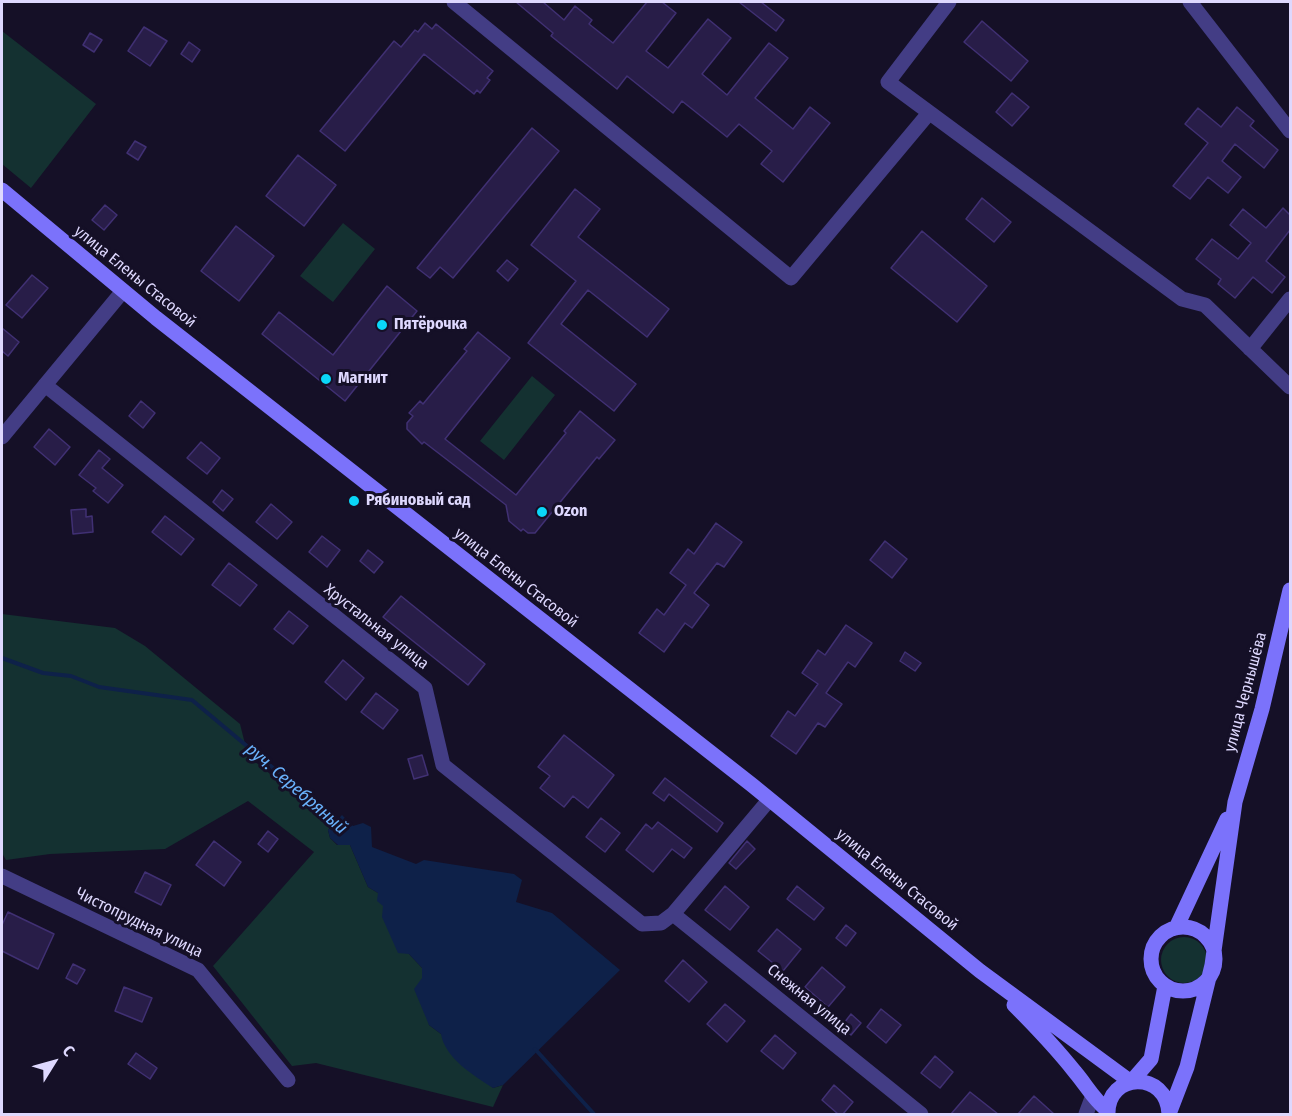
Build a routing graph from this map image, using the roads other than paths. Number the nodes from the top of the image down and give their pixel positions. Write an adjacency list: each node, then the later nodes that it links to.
1 (454, 2): 4 (street)
2 (950, 2): 4 (street)
3 (1190, 2): 5 (street)
4 (929, 113): 9 (street)
5 (1290, 131)
6 (2, 190): 7 (main road, улица Елены Стасовой)
7 (123, 291): 10 (street); 14 (main road, улица Елены Стасовой)
8 (1290, 299): 9 (street)
9 (1250, 349): 11 (street)
10 (45, 385): 12 (street); 17 (street, Хрустальная улица)
11 (1290, 387)
12 (2, 437)
13 (1290, 590): 15 (main road, улица Чернышёва)
14 (769, 800): 17 (street); 20 (main road, улица Елены Стасовой)
15 (1235, 802): 18 (main road, улица Чернышёва); 19 (main road, улица Чернышёва)
16 (2, 876): 22 (street, Чистопрудная улица)
17 (673, 914): 26 (street, Снежная улица)
18 (1176, 928): 19 (main road, улица Чернышёва); 21 (main road, улица Чернышёва)
19 (1212, 965): 21 (main road, улица Чернышёва); 28 (main road, улица Чернышёва)
20 (980, 971): 23 (main road, улица Елены Стасовой); 24 (main road, улица Елены Стасовой)
21 (1165, 986): 23 (main road)
22 (288, 1080)
23 (1131, 1082): 25 (main road); 28 (main road)
24 (1092, 1098): 25 (main road, улица Елены Стасовой); 27 (street)
25 (1108, 1113)
26 (921, 1114)
27 (1086, 1114)
28 (1170, 1114)

